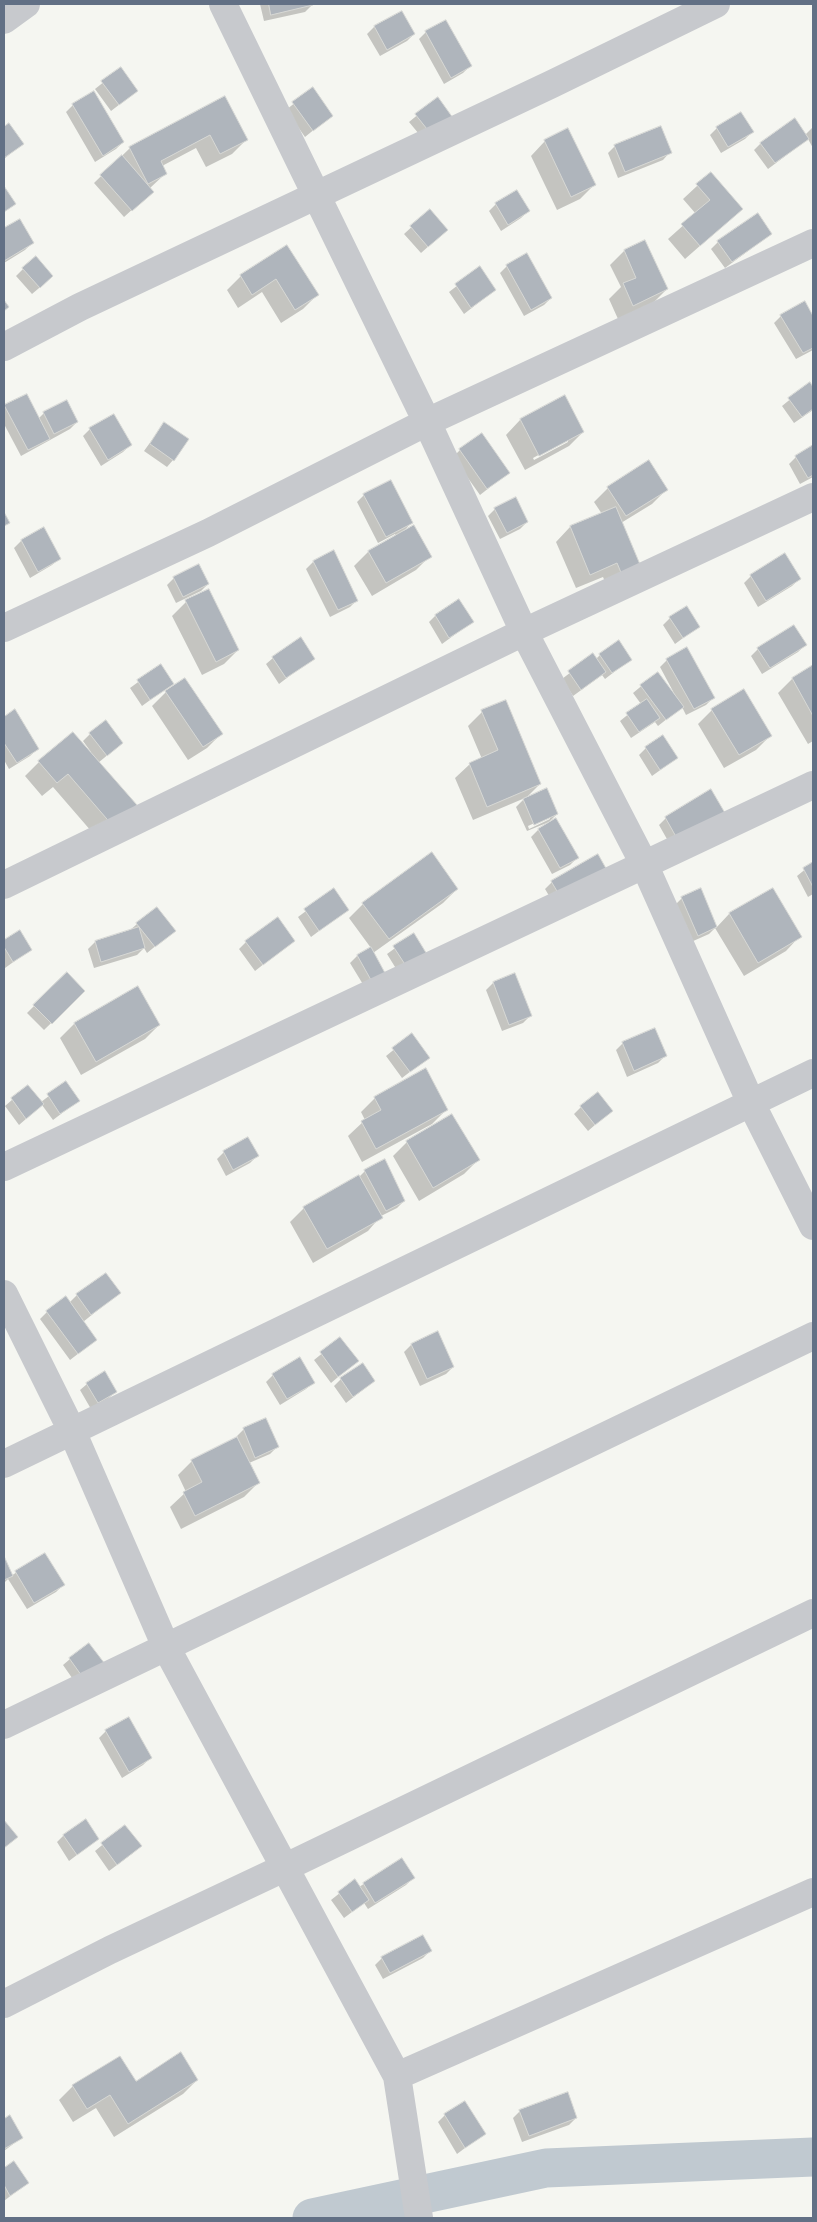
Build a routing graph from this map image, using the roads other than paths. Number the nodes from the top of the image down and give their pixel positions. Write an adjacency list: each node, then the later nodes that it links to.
1 (26, 4): 4 (street)
2 (223, 4): 5 (street)
3 (716, 4): 5 (street)
4 (4, 20)
5 (318, 194): 7 (street); 8 (street)
6 (813, 243): 8 (street)
7 (4, 347)
8 (427, 422): 10 (street); 11 (street)
9 (813, 497): 11 (street)
10 (4, 628)
11 (524, 632): 13 (street); 14 (street)
12 (813, 785): 13 (street)
13 (644, 864): 16 (street); 17 (street)
14 (4, 885)
15 (813, 1073): 16 (street)
16 (752, 1103): 18 (street); 21 (street)
17 (4, 1167)
18 (813, 1226)
19 (4, 1294): 21 (street)
20 (813, 1336): 24 (street)
21 (72, 1430): 22 (street); 24 (street)
22 (4, 1464)
23 (813, 1612): 26 (street)
24 (166, 1647): 25 (street); 26 (street)
25 (4, 1725)
26 (286, 1867): 28 (street); 29 (street)
27 (813, 1892): 29 (street)
28 (4, 2004)
29 (397, 2076): 30 (street)
30 (419, 2218)

